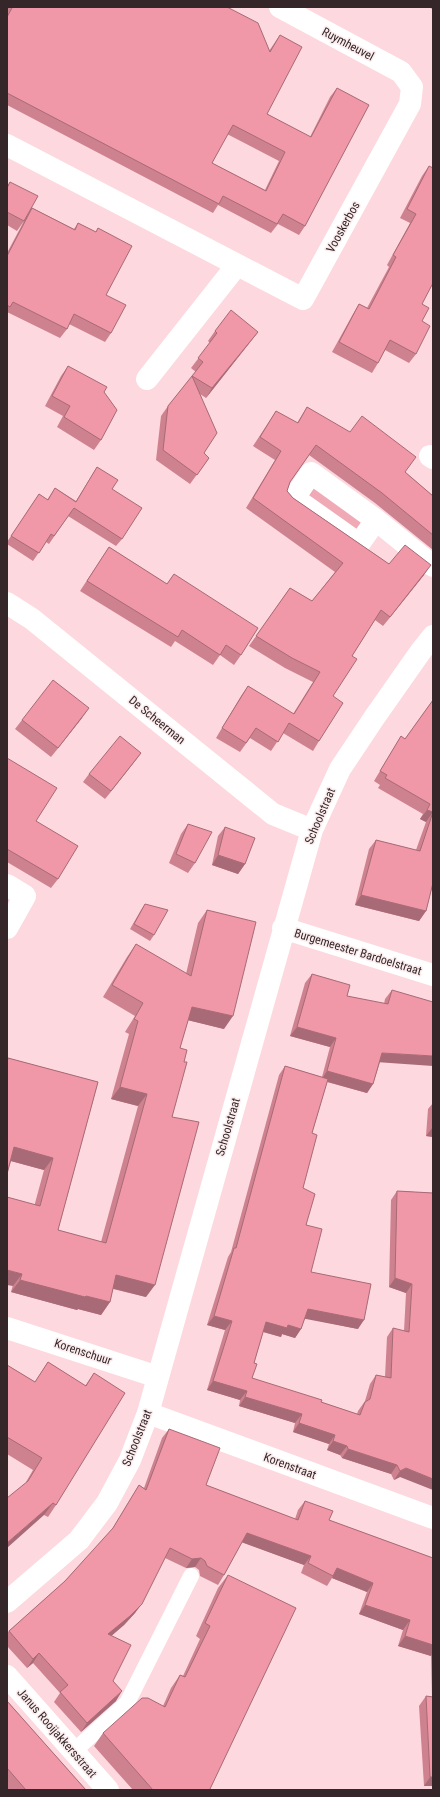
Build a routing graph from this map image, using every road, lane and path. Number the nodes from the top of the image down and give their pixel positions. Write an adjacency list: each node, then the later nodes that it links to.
1 (280, 7): 2 (street, Ruymheuvel)
2 (412, 87): 4 (street, Vooskerbos)
3 (7, 145): 4 (street, Vooskerbos)
4 (237, 265): 5 (street)
5 (147, 379)
6 (376, 520): 7 (street)
7 (433, 566)
8 (7, 603): 10 (street, De Scheerman)
9 (433, 636): 10 (street, Schoolstraat)
10 (312, 830): 13 (street, Schoolstraat)
11 (7, 885): 12 (street)
12 (7, 928)
13 (283, 928): 14 (street, Burgemeester Bardoelstraat); 16 (street, Schoolstraat)
14 (433, 975)
15 (7, 1328): 16 (street, Korenschuur)
16 (158, 1377): 17 (street, Schoolstraat)
17 (148, 1413): 18 (street, Korenstraat); 20 (street, Schoolstraat)
18 (433, 1518)
19 (191, 1576): 22 (lane)
20 (7, 1602)
21 (7, 1676): 22 (street, Janus Rooijakkersstraat)
22 (74, 1751): 23 (street, Janus Rooijakkersstraat)
23 (108, 1790)

